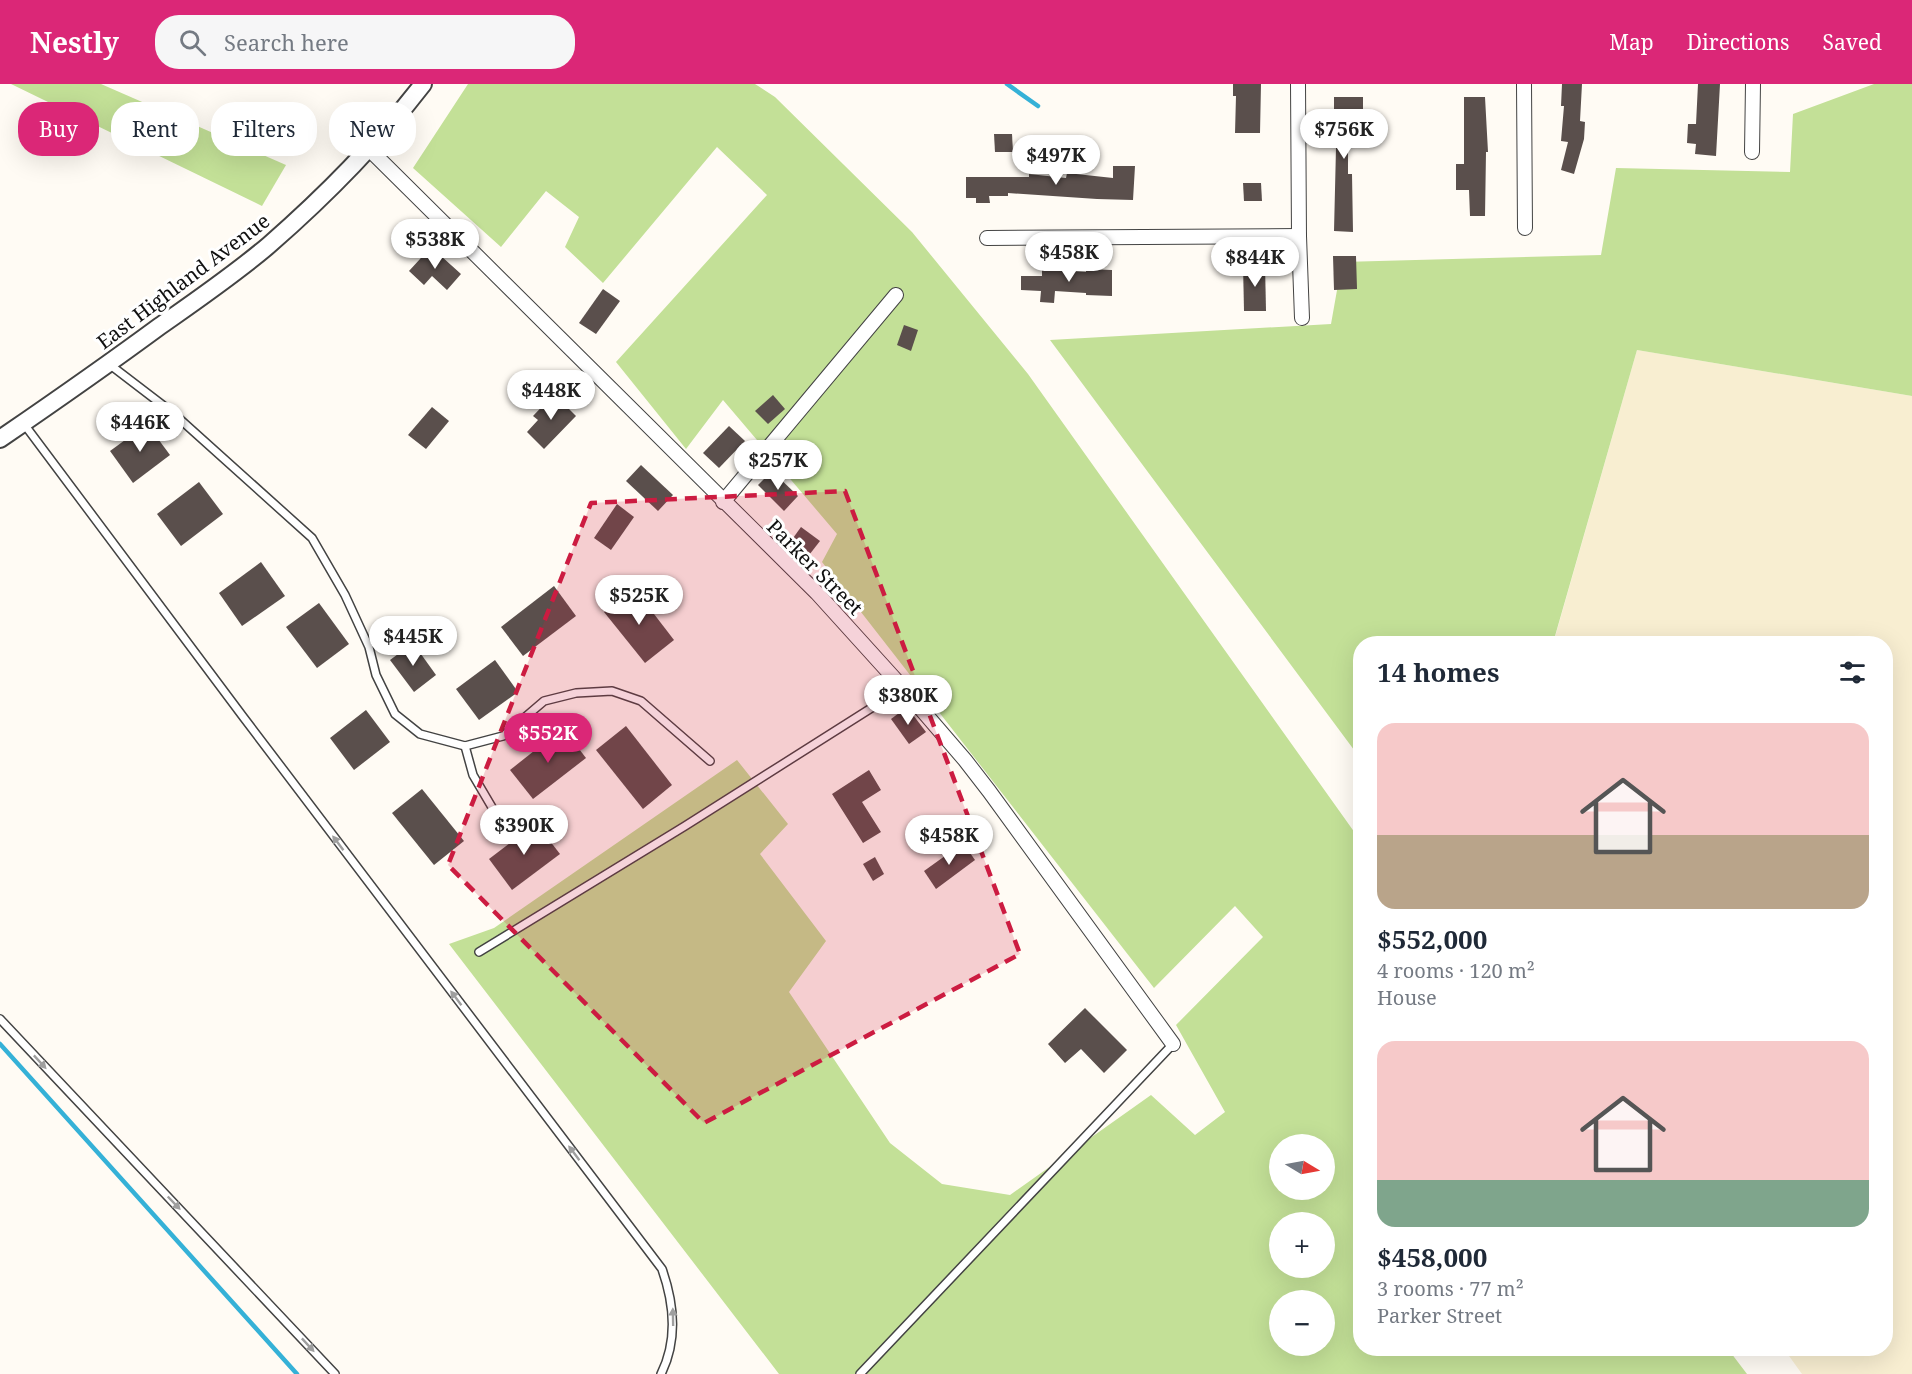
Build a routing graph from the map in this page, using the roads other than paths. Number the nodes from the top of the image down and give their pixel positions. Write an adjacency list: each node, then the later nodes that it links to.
1 (423, 84): 5 (street, East Highland Avenue)
2 (1298, 84): 10 (street)
3 (1524, 84): 9 (street)
4 (1753, 84): 6 (street)
5 (409, 102)
6 (1752, 152)
7 (360, 156): 14 (street, East Highland Avenue)
8 (376, 156): 17 (street, Parker Street)
9 (1525, 228)
10 (1299, 236): 11 (street); 13 (street)
11 (987, 238)
12 (896, 295): 17 (street)
13 (1302, 318)
14 (108, 364): 15 (street, East Highland Avenue); 19 (lane)
15 (24, 423): 16 (street, East Highland Avenue); 26 (lane, one-way to 15)
16 (0, 439)
17 (723, 502): 18 (street, Parker Street)
18 (903, 688): 22 (lane); 24 (street, Parker Street)
19 (465, 746): 20 (lane); 21 (lane)
20 (710, 761)
21 (503, 826)
22 (479, 952)
23 (0, 1019): 25 (lane, one-way to 25)
24 (1173, 1044): 27 (lane)
25 (335, 1374)
26 (661, 1374)
27 (860, 1374)

